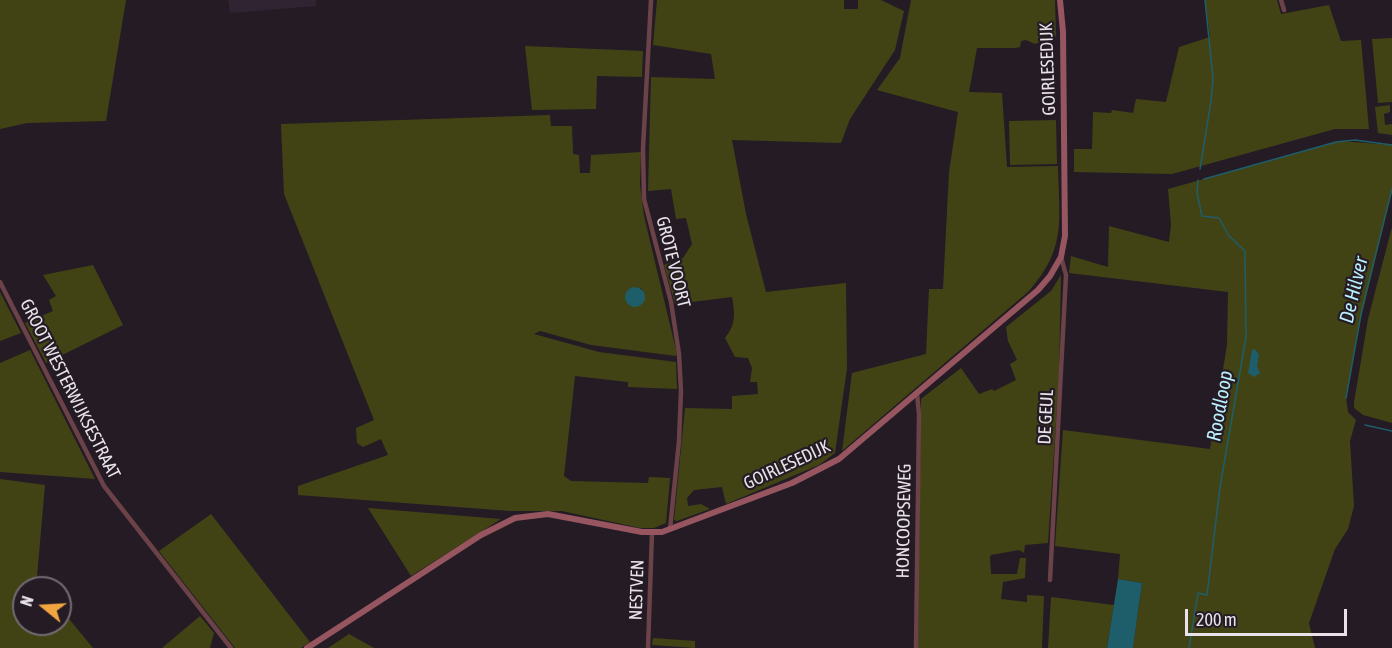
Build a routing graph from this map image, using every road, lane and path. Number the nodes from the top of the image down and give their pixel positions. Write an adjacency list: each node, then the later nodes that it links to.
1 (651, 0): 8 (street, GROTE VOORT)
2 (1060, 0): 5 (street, GOIRLESEDIJK)
3 (1281, 0): 4 (street)
4 (1284, 10)
5 (1061, 257): 7 (street, GOIRLESEDIJK); 10 (street, DE GEUL)
6 (0, 282): 11 (street, GROOT WESTERWIJKSESTRAAT)
7 (917, 394): 8 (street, GOIRLESEDIJK); 14 (street, HONCOOPSEWEG)
8 (670, 529): 9 (street, GOIRLESEDIJK)
9 (652, 533): 12 (street, GOIRLESEDIJK); 13 (street, NESTVEN)
10 (1050, 580)
11 (231, 648)
12 (307, 648)
13 (648, 648)
14 (916, 648)

